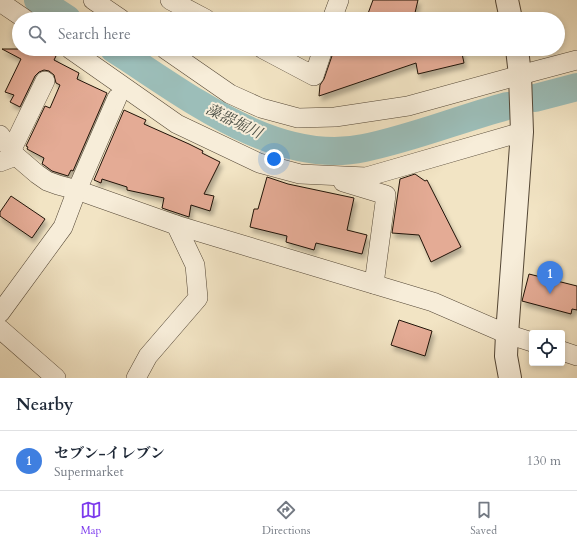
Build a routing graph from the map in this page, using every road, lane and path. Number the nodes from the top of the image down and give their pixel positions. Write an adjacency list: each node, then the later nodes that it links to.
1 (93, 0): 7 (street)
2 (170, 0): 8 (street)
3 (339, 0): 9 (street)
4 (507, 0): 10 (street)
5 (0, 2): 6 (street)
6 (15, 12)
7 (111, 12)
8 (193, 12)
9 (335, 12)
10 (510, 12)
11 (80, 56): 22 (street)
12 (175, 56): 17 (street)
13 (276, 56): 14 (street)
14 (321, 56)
15 (518, 56): 17 (street)
16 (577, 60): 17 (street)
17 (520, 74): 20 (street)
18 (45, 81): 21 (street)
19 (117, 98): 23 (street)
20 (522, 132): 22 (street); 28 (street)
21 (7, 150): 23 (street)
22 (316, 174): 25 (street)
23 (77, 190): 24 (street); 26 (street)
24 (176, 225): 25 (street); 33 (street)
25 (374, 284): 28 (street)
26 (0, 313)
27 (0, 330): 32 (street)
28 (507, 334): 29 (street); 34 (street)
29 (529, 341)
30 (565, 352): 31 (street)
31 (577, 356)
32 (56, 378)
33 (136, 378)
34 (510, 378)

